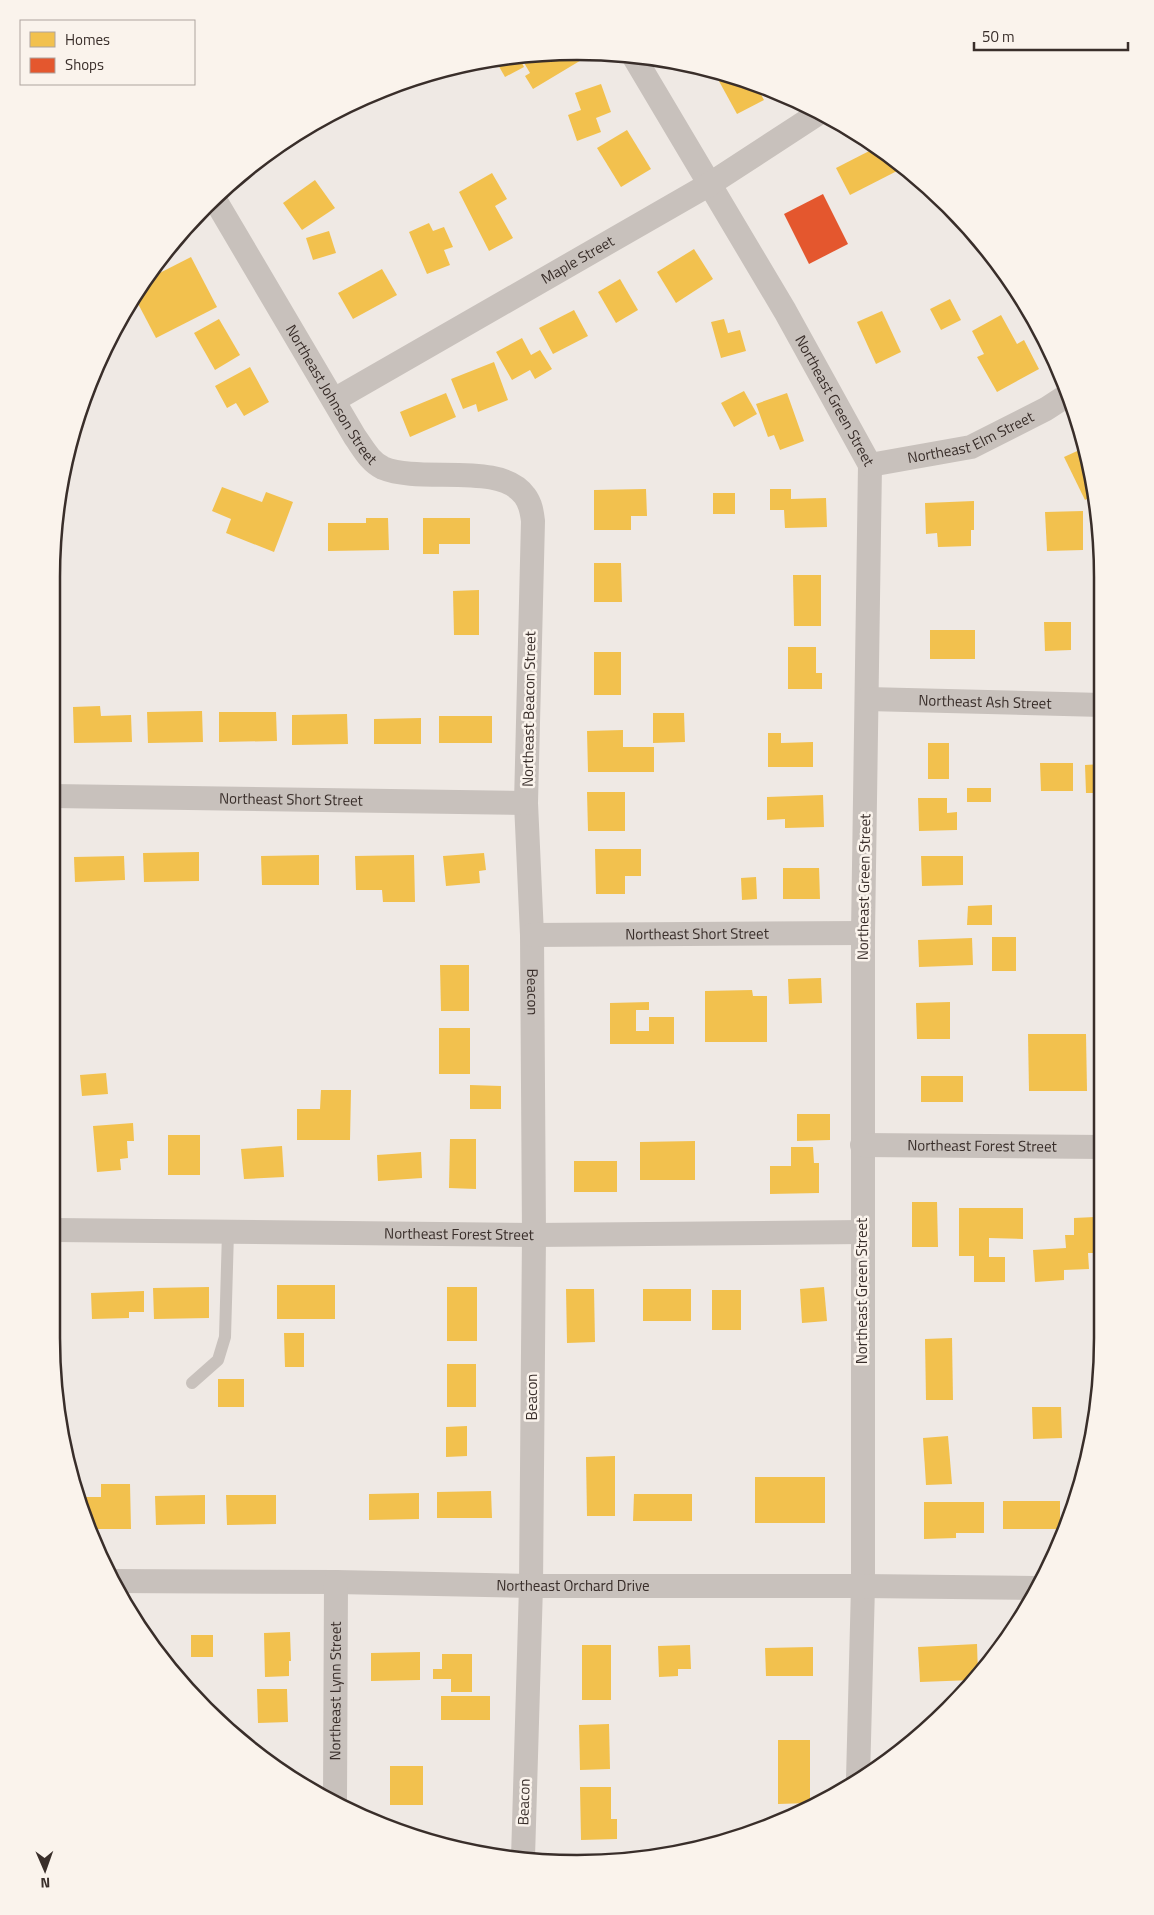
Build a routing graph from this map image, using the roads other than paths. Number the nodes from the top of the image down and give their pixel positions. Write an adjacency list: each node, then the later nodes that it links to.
1 (638, 63): 3 (street, Northeast Green Street)
2 (813, 117): 3 (street, Maple Street)
3 (710, 184): 6 (street, Maple Street); 7 (street, Northeast Green Street)
4 (218, 205): 6 (street, Northeast Johnson Street)
5 (1062, 398): 7 (street, Northeast Elm Street)
6 (334, 400): 8 (street, Northeast Johnson Street)
7 (870, 465): 9 (street, Northeast Green Street)
8 (518, 487): 12 (street, Northeast Beacon Street)
9 (868, 699): 10 (street, Northeast Ash Street); 13 (street, Northeast Green Street)
10 (1094, 705)
11 (60, 796): 12 (street, Northeast Short Street)
12 (526, 803): 14 (street, Northeast Beacon Street)
13 (863, 933): 14 (street, Northeast Short Street); 15 (street, Northeast Green Street)
14 (532, 935): 20 (street, Beacon)
15 (862, 1145): 16 (street, Northeast Forest Street); 19 (street, Northeast Green Street)
16 (1094, 1147)
17 (60, 1230): 18 (street, Northeast Forest Street)
18 (228, 1232): 20 (street, Northeast Forest Street); 21 (lane)
19 (862, 1232): 20 (street, Northeast Forest Street); 25 (street, Northeast Green Street)
20 (534, 1235): 24 (street, Beacon)
21 (192, 1383)
22 (121, 1581): 23 (street, Northeast Orchard Drive)
23 (336, 1582): 24 (street, Northeast Orchard Drive); 28 (street, Northeast Lynn Street)
24 (531, 1586): 25 (street, Northeast Orchard Drive); 29 (street, Beacon)
25 (863, 1586): 26 (street, Northeast Orchard Drive); 27 (street, Northeast Green Street)
26 (1030, 1588)
27 (858, 1772)
28 (335, 1795)
29 (523, 1852)

